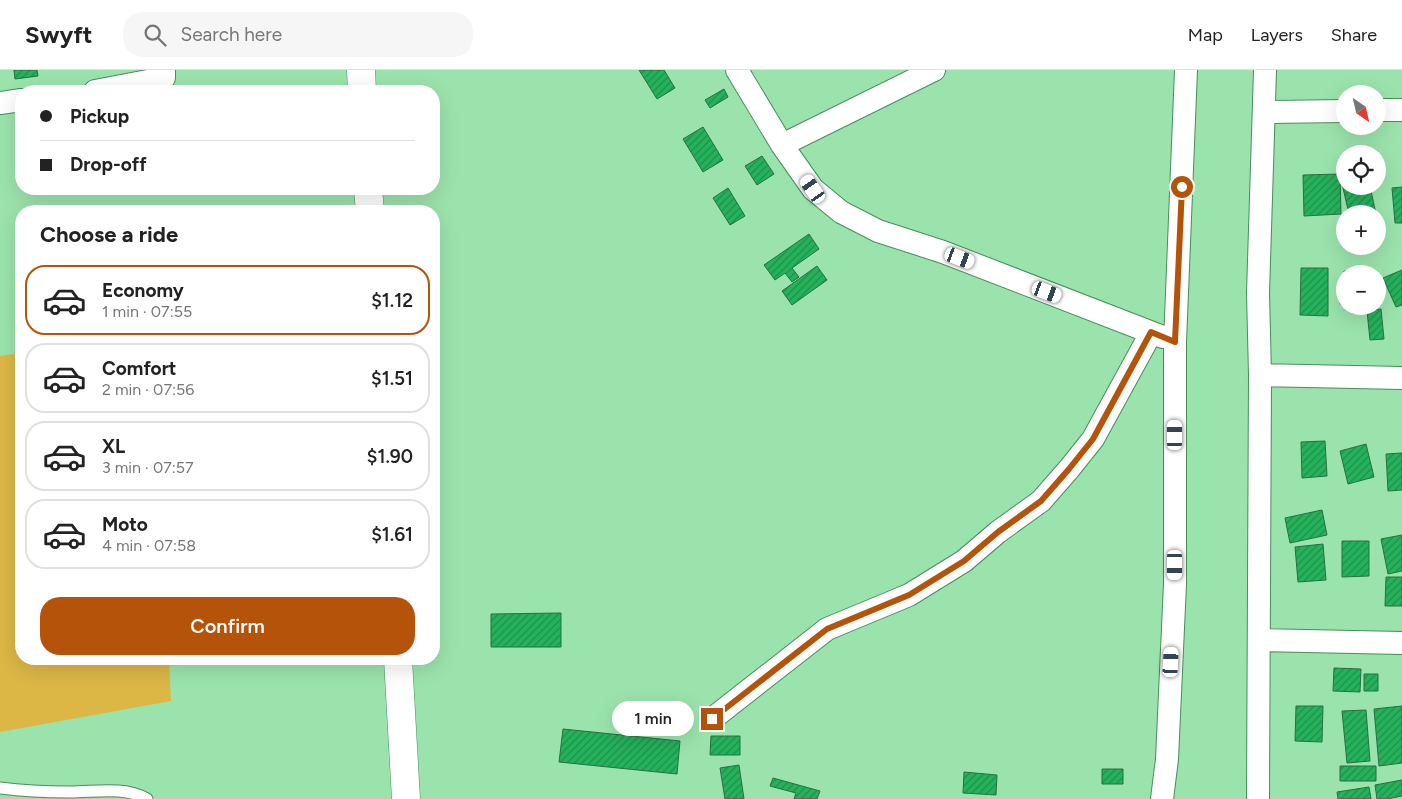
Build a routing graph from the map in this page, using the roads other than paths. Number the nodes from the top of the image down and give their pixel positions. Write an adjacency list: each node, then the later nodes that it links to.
1 (164, 70): 7 (street)
2 (361, 70): 8 (street)
3 (737, 70): 15 (street)
4 (934, 70): 15 (street)
5 (1186, 70): 17 (street)
6 (1265, 70): 14 (street)
7 (127, 85)
8 (362, 85)
9 (15, 101): 10 (street)
10 (0, 103)
11 (1386, 110): 12 (street)
12 (1402, 110)
13 (1336, 111): 14 (street)
14 (1264, 112): 18 (street)
15 (782, 145): 16 (street)
16 (1151, 332): 17 (street); 23 (street)
17 (1175, 342): 27 (street)
18 (1260, 375): 19 (street); 20 (street)
19 (1402, 378)
20 (1259, 640): 21 (street); 28 (street)
21 (1402, 643)
22 (398, 665): 26 (street)
23 (712, 719)
24 (0, 788): 25 (lane)
25 (147, 799)
26 (406, 799)
27 (1162, 799)
28 (1258, 799)

